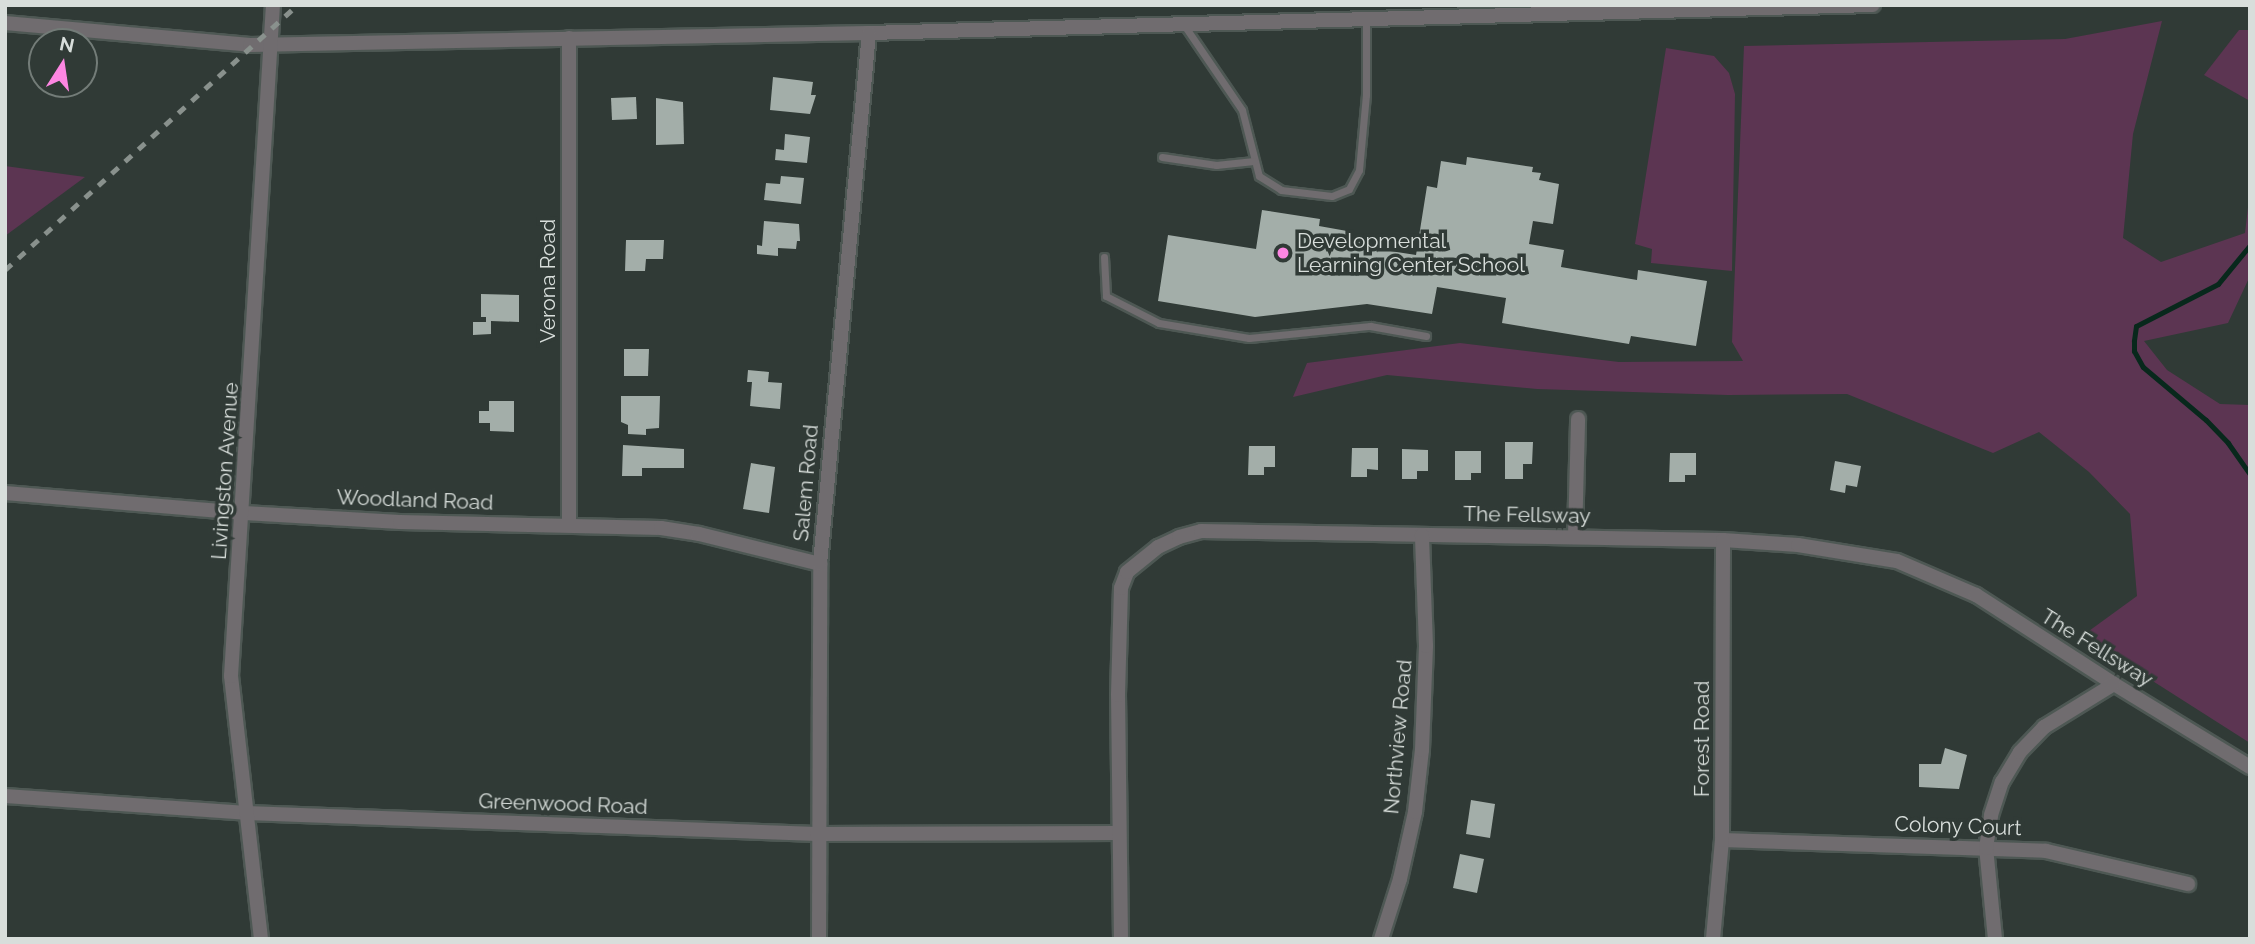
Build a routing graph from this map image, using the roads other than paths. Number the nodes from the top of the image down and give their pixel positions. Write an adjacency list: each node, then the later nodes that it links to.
1 (273, 5): 9 (street, Livingston Avenue)
2 (1860, 5): 3 (street); 4 (street)
3 (1872, 5)
4 (1366, 18): 6 (street); 11 (lane)
5 (5, 23): 9 (street)
6 (1184, 24): 7 (street); 11 (lane)
7 (869, 33): 8 (street); 21 (street, Salem Road)
8 (569, 38): 9 (street); 17 (street, Verona Road)
9 (271, 45): 16 (street, Livingston Avenue)
10 (1162, 156): 11 (lane)
11 (1254, 161)
12 (1104, 257): 13 (lane)
13 (1426, 336)
14 (1578, 419): 19 (street)
15 (5, 493): 16 (street, Woodland Road)
16 (244, 513): 17 (street, Woodland Road); 25 (street, Livingston Avenue)
17 (569, 524): 21 (street, Woodland Road)
18 (1422, 535): 19 (street, The Fellsway); 26 (street, The Fellsway); 34 (street, Northview Road)
19 (1575, 537): 20 (street, The Fellsway)
20 (1723, 540): 22 (street, The Fellsway); 28 (street, Forest Road)
21 (820, 564): 27 (street, Salem Road)
22 (2113, 684): 23 (street, The Fellsway); 29 (street)
23 (2250, 766)
24 (5, 796): 25 (street, Greenwood Road)
25 (246, 813): 27 (street, Greenwood Road); 31 (street, Livingston Avenue)
26 (1119, 833): 27 (street, Greenwood Road); 33 (street, The Fellsway)
27 (817, 835): 32 (street, Salem Road)
28 (1722, 840): 29 (street, Colony Court); 35 (street, Forest Road)
29 (1986, 848): 30 (street, Colony Court); 36 (street)
30 (2188, 884)
31 (261, 939)
32 (818, 939)
33 (1121, 939)
34 (1381, 939)
35 (1713, 939)
36 (1995, 939)

